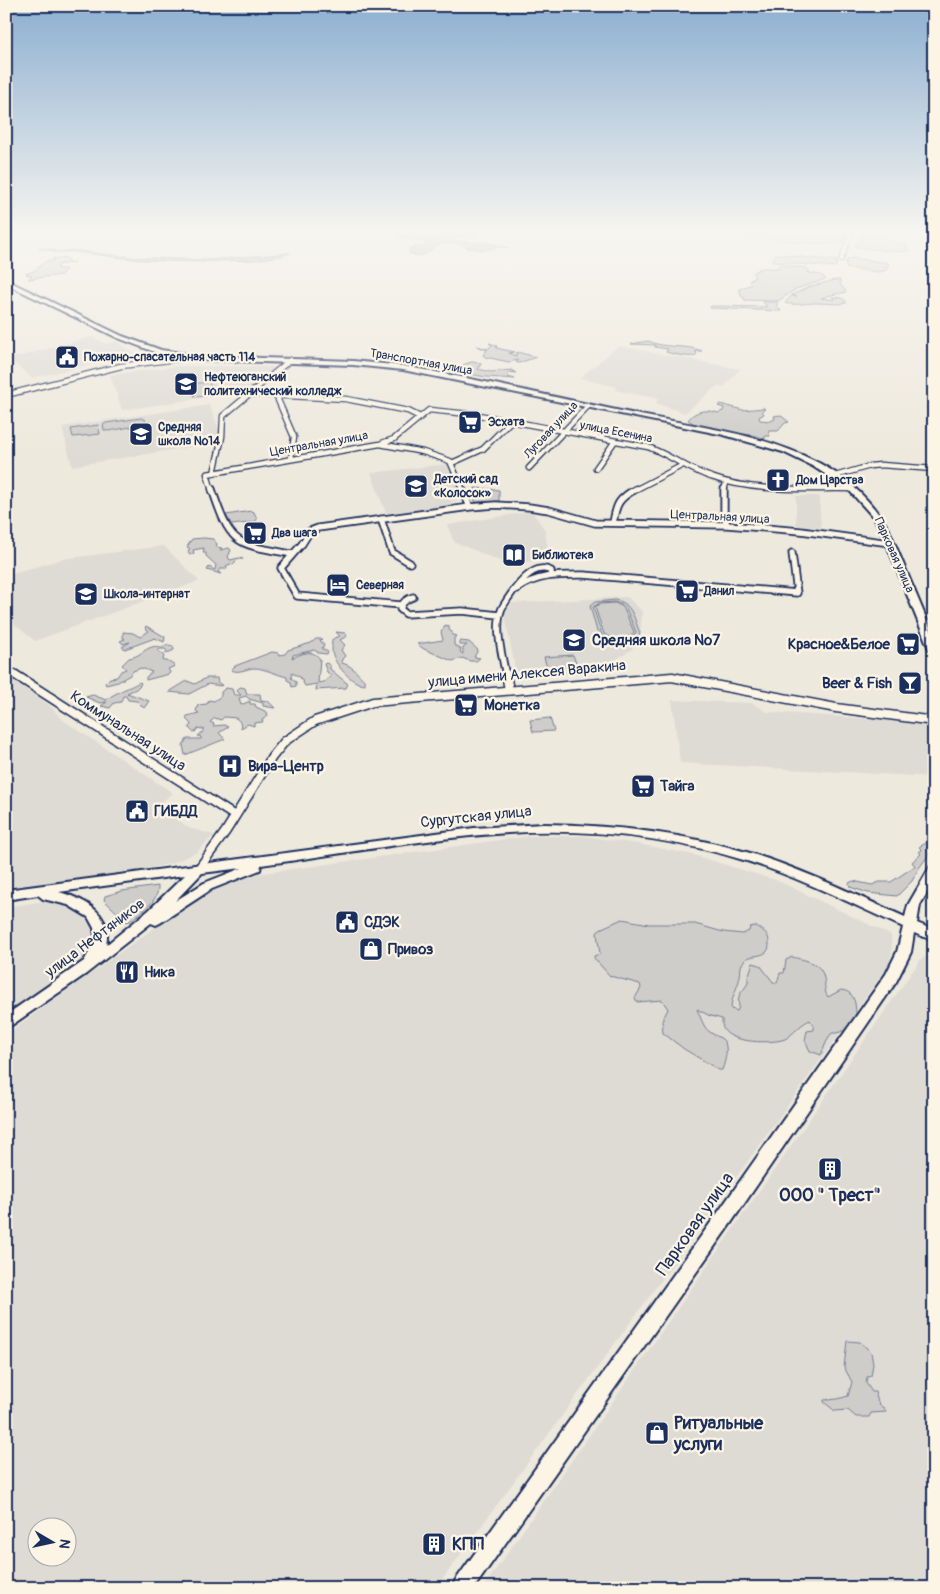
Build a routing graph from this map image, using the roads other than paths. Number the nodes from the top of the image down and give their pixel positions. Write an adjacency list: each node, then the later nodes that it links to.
1 (55, 305): 2 (street, Транспортная улица)
2 (173, 357): 3 (street, Транспортная улица); 5 (street)
3 (290, 360): 4 (street); 7 (street, Транспортная улица)
4 (249, 394): 6 (street); 21 (street)
5 (6, 395)
6 (279, 396): 8 (street); 15 (street)
7 (588, 406): 10 (street, Луговая улица); 22 (street, Транспортная улица)
8 (420, 417): 9 (street, улица Есенина); 11 (street)
9 (511, 421): 10 (street, улица Есенина); 16 (street)
10 (563, 431): 12 (street, улица Есенина); 18 (street, Луговая улица)
11 (394, 440): 13 (street); 14 (street)
12 (615, 441): 17 (street, улица Есенина); 19 (street)
13 (380, 444): 14 (street, Центральная улица); 15 (street, Центральная улица)
14 (396, 447): 16 (street, Центральная улица)
15 (292, 459): 21 (street, Центральная улица)
16 (452, 462): 25 (street)
17 (683, 465): 23 (street, улица Есенина); 27 (street)
18 (530, 468)
19 (596, 468)
20 (934, 469): 22 (street)
21 (214, 472): 30 (street)
22 (835, 476): 24 (street, Парковая улица)
23 (726, 483): 24 (street, улица Есенина); 28 (street)
24 (853, 489): 29 (street, Парковая улица)
25 (470, 507): 26 (street, Центральная улица); 27 (street, Центральная улица)
26 (381, 519): 30 (street, Центральная улица); 32 (street)
27 (613, 523): 28 (street, Центральная улица)
28 (727, 525): 29 (street, Центральная улица)
29 (890, 543): 38 (street, Парковая улица)
30 (292, 554): 36 (street, Центральная улица)
31 (792, 554): 33 (street)
32 (410, 563)
33 (551, 574): 34 (street); 34 (street)
34 (517, 588): 37 (street)
35 (413, 596): 36 (street)
36 (401, 605): 37 (street)
37 (499, 615): 40 (street)
38 (934, 649)
39 (6, 669): 42 (street, Коммунальная улица)
40 (508, 690): 41 (street, улица имени Алексея Варакина); 42 (street, улица имени Алексея Варакина)
41 (934, 721)
42 (236, 816): 45 (street, улица имени Алексея Варакина)
43 (277, 860): 45 (street, Сургутская улица); 48 (street, Сургутская улица); 50 (street)
44 (934, 870): 48 (street, Парковая улица)
45 (197, 871): 46 (street, Сургутская улица); 50 (street, улица Нефтяников)
46 (31, 892): 47 (street, Сургутская улица); 51 (street)
47 (6, 895)
48 (910, 925): 49 (street, Сургутская улица); 53 (street, Парковая улица)
49 (934, 936)
50 (100, 957): 51 (street, улица Нефтяников)
51 (75, 975): 52 (street, улица Нефтяников)
52 (6, 1023)
53 (462, 1588)

